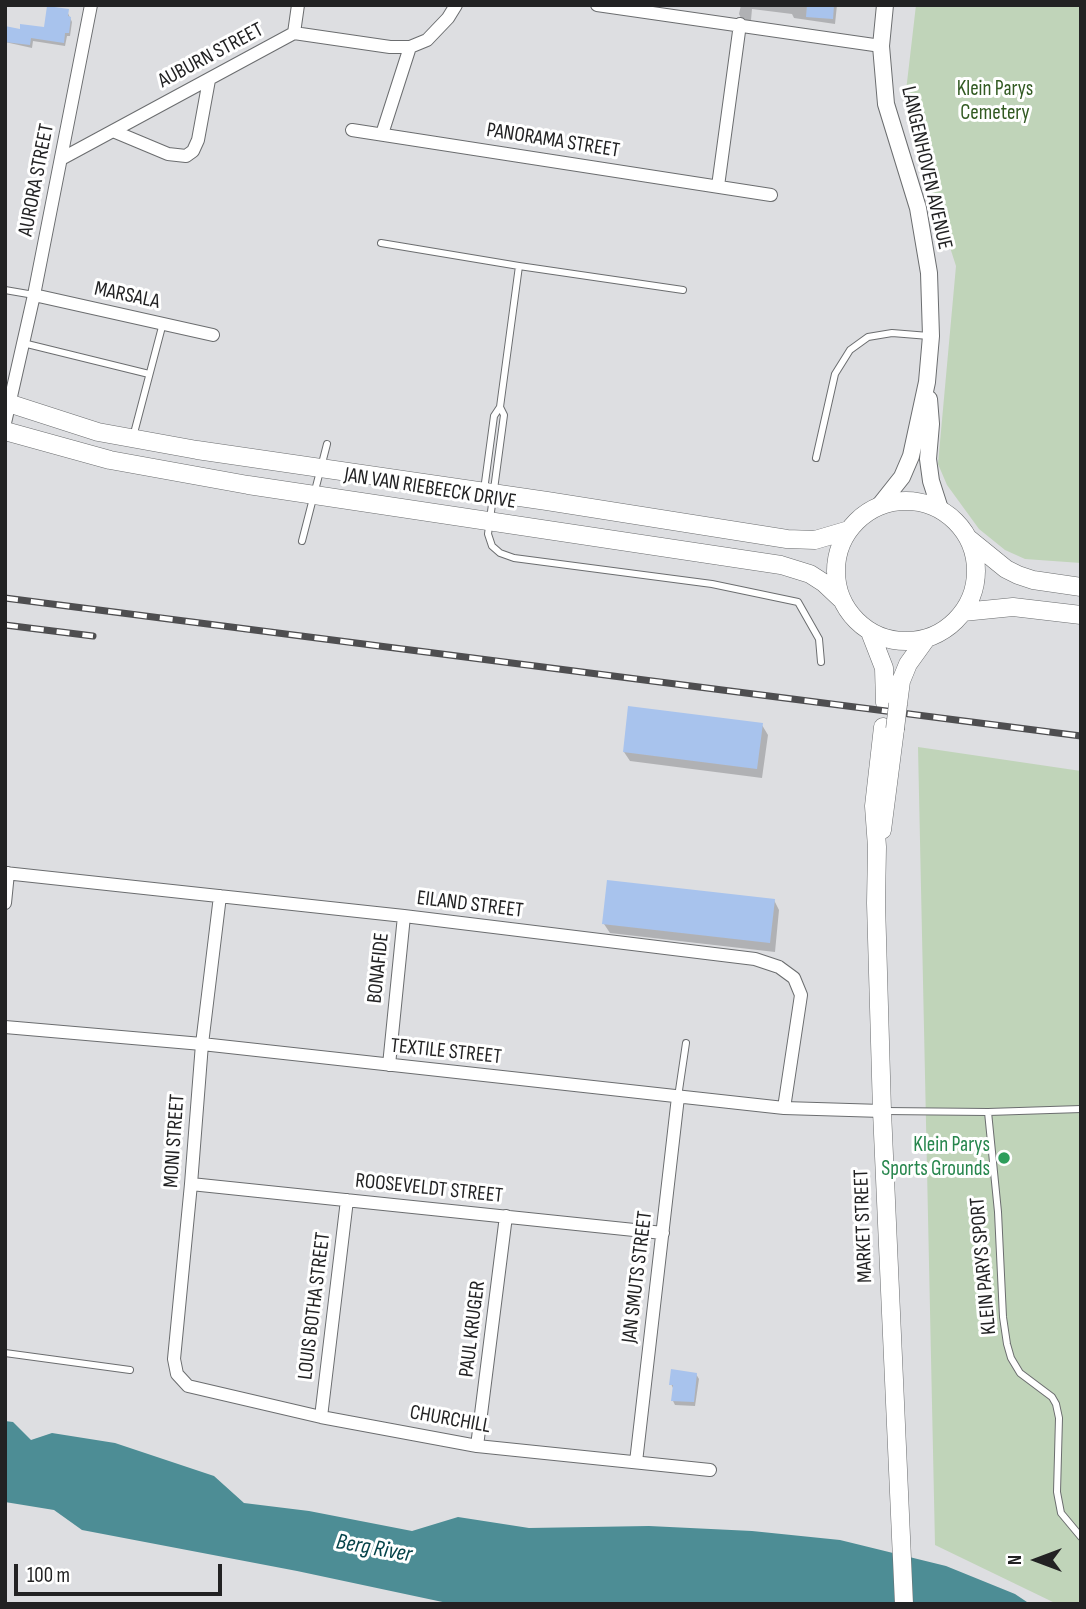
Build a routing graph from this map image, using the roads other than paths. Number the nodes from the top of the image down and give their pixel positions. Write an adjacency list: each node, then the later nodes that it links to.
1 (91, 5): 14 (street, AURORA STREET)
2 (298, 5): 7 (street)
3 (456, 5): 9 (street)
4 (597, 5): 6 (street)
5 (885, 5): 8 (street, LANGENHOVEN AVENUE)
6 (740, 24): 8 (street); 15 (street)
7 (295, 33): 9 (street, AUBURN STREET); 10 (street, AUBURN STREET)
8 (881, 46): 24 (street, LANGENHOVEN AVENUE)
9 (410, 47): 13 (street)
10 (209, 79): 12 (street, AUBURN STREET); 12 (street)
11 (352, 130): 13 (street, PANORAMA STREET)
12 (113, 131): 14 (street, AUBURN STREET)
13 (382, 134): 15 (street, PANORAMA STREET)
14 (61, 159): 21 (street, AURORA STREET)
15 (718, 186): 16 (street, PANORAMA STREET)
16 (771, 195)
17 (381, 243): 18 (lane)
18 (519, 266): 20 (lane); 35 (lane)
19 (5, 290): 21 (lane)
20 (683, 290)
21 (34, 295): 22 (street, MARSALA); 25 (street, AURORA STREET)
22 (163, 323): 23 (street, MARSALA); 26 (lane)
23 (213, 335)
24 (931, 336): 27 (street, LANGENHOVEN AVENUE); 33 (lane)
25 (23, 343): 26 (lane); 28 (street, AURORA STREET)
26 (149, 374): 31 (lane)
27 (927, 382): 37 (street, LANGENHOVEN AVENUE); 38 (street, LANGENHOVEN AVENUE)
28 (8, 403): 29 (street, AURORA STREET); 31 (main road, JAN VAN RIEBEECK DRIVE)
29 (5, 423)
30 (5, 430): 36 (main road, JAN VAN RIEBEECK DRIVE)
31 (132, 439): 34 (main road, JAN VAN RIEBEECK DRIVE)
32 (327, 444): 34 (lane)
33 (816, 458)
34 (319, 468): 35 (main road, JAN VAN RIEBEECK DRIVE); 36 (lane)
35 (488, 493): 39 (lane); 40 (main road, JAN VAN RIEBEECK DRIVE)
36 (313, 495): 39 (main road, JAN VAN RIEBEECK DRIVE); 42 (lane)
37 (879, 506): 38 (main road); 40 (main road)
38 (940, 509): 41 (main road)
39 (491, 521): 44 (main road, JAN VAN RIEBEECK DRIVE); 49 (lane)
40 (849, 530): 44 (main road)
41 (969, 539): 43 (main road); 45 (main road)
42 (302, 541)
43 (1081, 587)
44 (841, 599): 47 (main road)
45 (963, 612): 46 (main road); 48 (main road)
46 (1081, 615)
47 (870, 632): 48 (main road); 50 (main road, MARKET STREET)
48 (926, 639): 50 (main road, MARKET STREET)
49 (821, 662)
50 (892, 703): 62 (main road, MARKET STREET)
51 (7, 873): 52 (street, EILAND STREET); 53 (street)
52 (220, 895): 54 (street, EILAND STREET); 57 (street, MONI STREET)
53 (5, 902)
54 (404, 916): 58 (street, BONAFIDE); 60 (street, EILAND STREET)
55 (5, 1027): 57 (street, TEXTILE STREET)
56 (686, 1043): 59 (lane)
57 (201, 1044): 58 (street, TEXTILE STREET); 64 (street, MONI STREET)
58 (389, 1065): 59 (street, TEXTILE STREET)
59 (678, 1097): 60 (street, TEXTILE STREET); 67 (street, JAN SMUTS STREET)
60 (784, 1108): 62 (street, TEXTILE STREET)
61 (1081, 1109): 63 (lane)
62 (882, 1111): 63 (lane); 76 (main road, MARKET STREET)
63 (988, 1112): 75 (lane, KLEIN PARYS SPORT)
64 (191, 1184): 65 (street, ROOSEVELDT STREET); 70 (street, MONI STREET)
65 (347, 1200): 66 (street, ROOSEVELDT STREET); 71 (street, LOUIS BOTHA STREET)
66 (506, 1216): 67 (street, ROOSEVELDT STREET); 72 (street, PAUL KRUGER)
67 (663, 1233): 73 (street, JAN SMUTS STREET)
68 (5, 1353): 69 (lane)
69 (130, 1370)
70 (188, 1386): 71 (street, CHURCHILL)
71 (321, 1417): 72 (street, CHURCHILL)
72 (477, 1446): 73 (street, CHURCHILL)
73 (636, 1462): 74 (street, CHURCHILL)
74 (710, 1470)
75 (1081, 1537)
76 (904, 1604)

